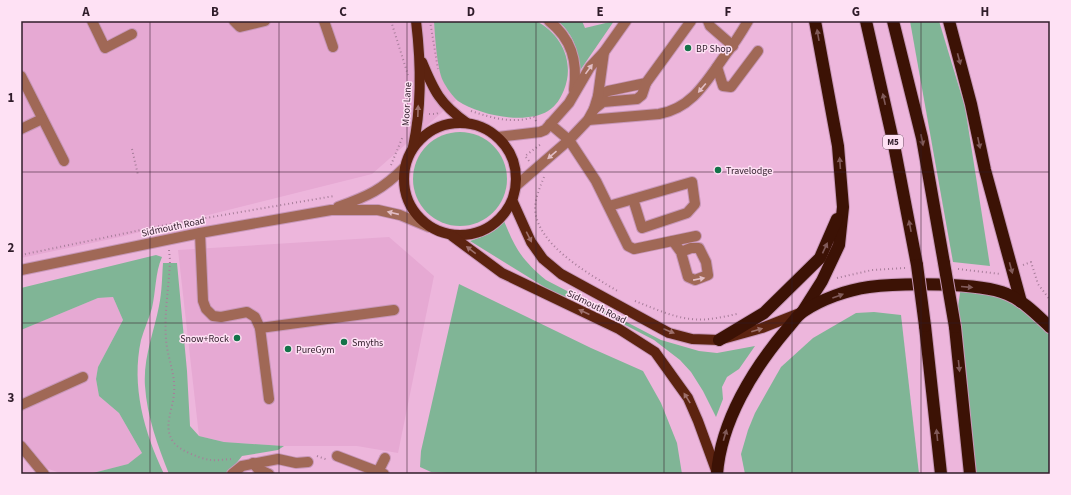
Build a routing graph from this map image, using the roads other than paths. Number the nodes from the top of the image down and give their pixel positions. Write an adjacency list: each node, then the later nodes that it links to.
1 (92, 21): 15 (street)
2 (234, 21): 3 (street)
3 (265, 21)
4 (324, 21): 17 (street)
5 (416, 21): 20 (main road, Moor Lane)
6 (549, 21): 24 (street)
7 (626, 21): 19 (street)
8 (690, 21): 23 (street)
9 (708, 21): 16 (street)
10 (748, 21): 16 (street)
11 (815, 21): 40 (highway, one-way to 11)
12 (866, 21): 69 (highway, M5, one-way to 12, bridge)
13 (893, 21): 70 (highway, one-way to 70, bridge)
14 (949, 21): 50 (highway, one-way to 50)
15 (132, 34)
16 (733, 46): 21 (street)
17 (333, 47)
18 (758, 51): 21 (street)
19 (604, 52): 24 (street, one-way to 19); 25 (street)
20 (421, 60): 29 (main road, Moor Lane); 34 (main road, Moor Lane, one-way to 20)
21 (717, 67): 28 (street, one-way to 28)
22 (21, 76): 27 (street)
23 (646, 83): 25 (street); 26 (street)
24 (573, 94): 30 (street)
25 (598, 96): 26 (street)
26 (594, 109): 28 (street)
27 (42, 119): 31 (street); 35 (street)
28 (588, 120): 33 (street)
29 (466, 123): 32 (main road); 34 (main road)
30 (550, 124): 32 (street); 33 (street)
31 (21, 129)
32 (498, 137): 37 (main road)
33 (569, 140): 37 (street, one-way to 37); 41 (street)
34 (412, 149): 36 (main road)
35 (64, 161)
36 (405, 167): 42 (street, Sidmouth Road); 43 (main road)
37 (517, 185): 39 (main road)
38 (633, 199): 38 (street); 41 (street)
39 (513, 202): 45 (main road); 55 (main road, Sidmouth Road, one-way to 55)
40 (843, 202): 52 (highway); 55 (highway, one-way to 40)
41 (609, 206): 47 (street)
42 (331, 210): 43 (street, Sidmouth Road, one-way to 42); 44 (street, Sidmouth Road)
43 (429, 227): 45 (main road)
44 (200, 232): 49 (street, Sidmouth Road); 54 (street)
45 (452, 236): 68 (main road, Sidmouth Road, one-way to 45)
46 (696, 236): 47 (street)
47 (673, 241): 48 (street)
48 (681, 252)
49 (21, 270)
50 (1021, 302): 52 (highway, one-way to 50); 53 (highway)
51 (394, 310): 54 (street)
52 (802, 312): 55 (main road, Sidmouth Road, one-way to 52); 68 (highway, one-way to 52)
53 (1050, 327)
54 (260, 328): 57 (street)
55 (719, 340)
56 (83, 377): 58 (street)
57 (269, 399)
58 (21, 405)
59 (21, 446): 64 (street)
60 (337, 456): 65 (street)
61 (385, 458): 65 (street)
62 (312, 459): 63 (street)
63 (253, 463): 66 (street); 67 (street)
64 (43, 473)
65 (381, 473)
66 (232, 474)
67 (269, 474)
68 (717, 474)
69 (941, 474)
70 (970, 474)

